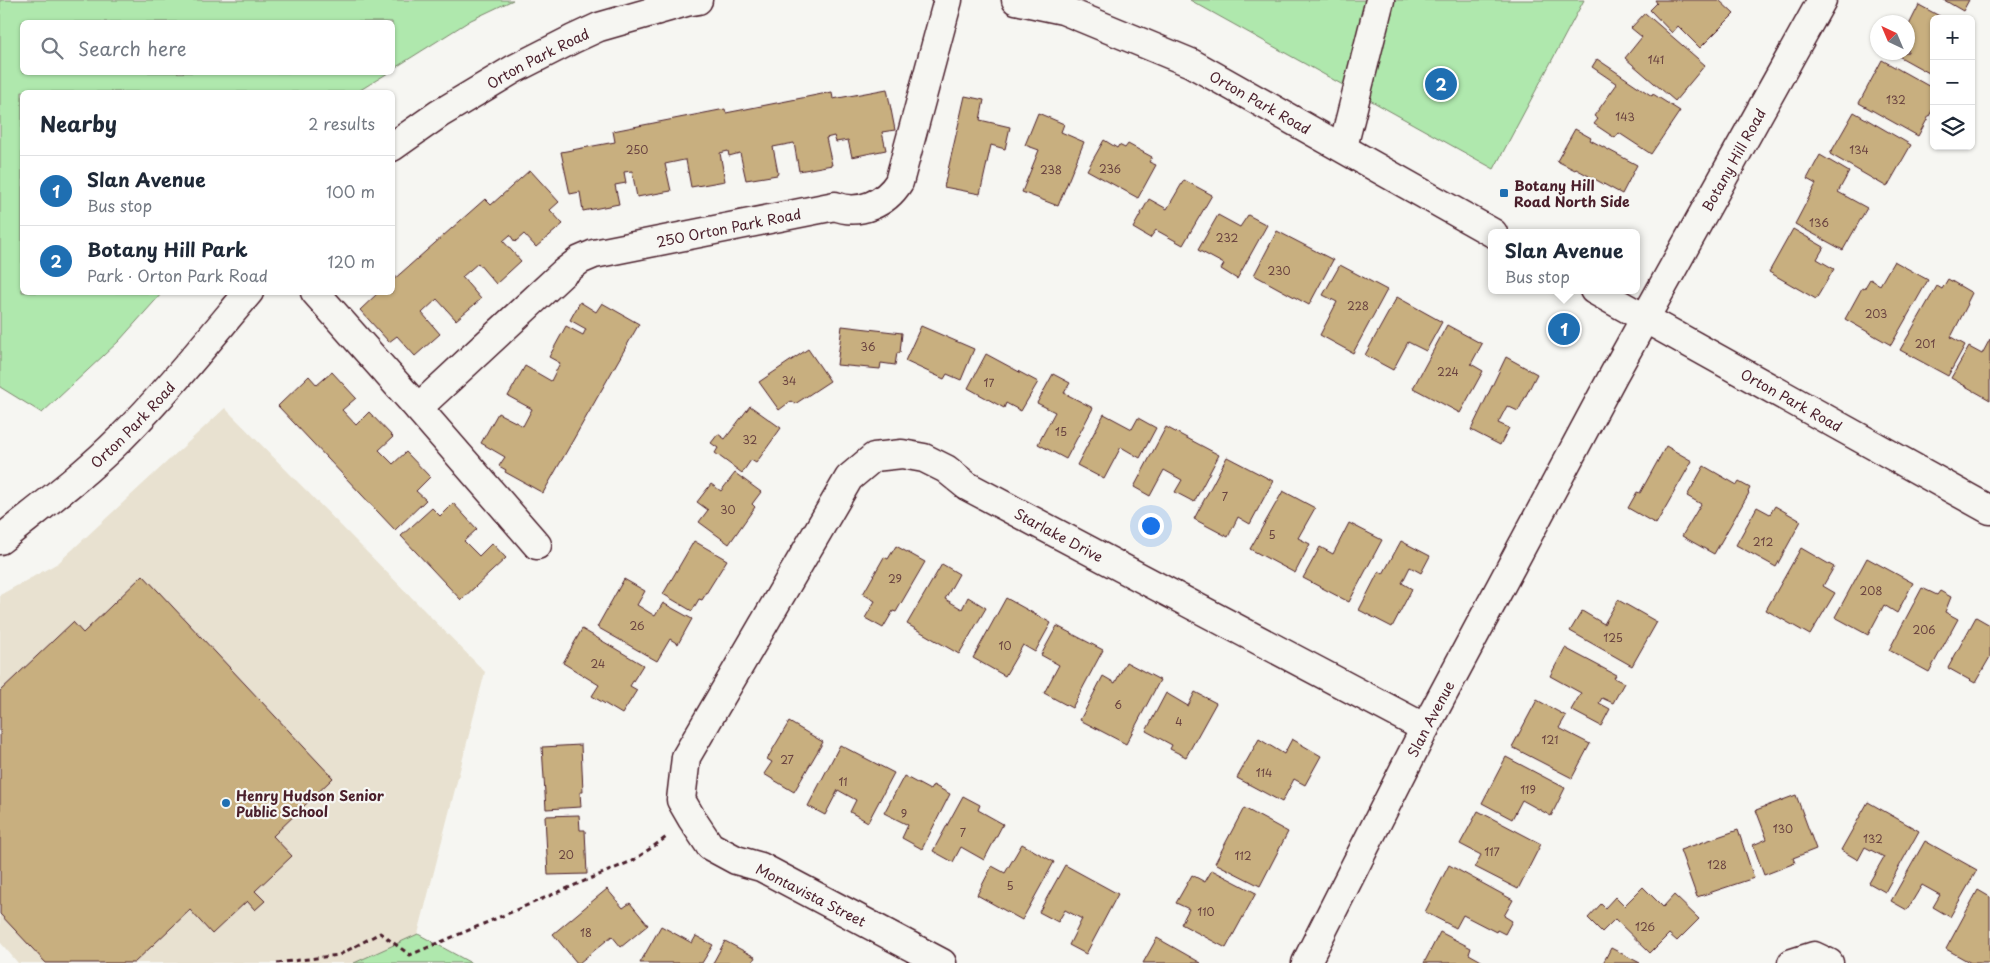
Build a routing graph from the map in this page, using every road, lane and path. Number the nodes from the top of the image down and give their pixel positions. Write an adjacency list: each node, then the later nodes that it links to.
1 (698, 0): 6 (street, Orton Park Road)
2 (948, 0): 13 (street, 250 Orton Park Road)
3 (1016, 0): 7 (street, Orton Park Road)
4 (1380, 0): 7 (street)
5 (1822, 0): 12 (street, Botany Hill Road)
6 (395, 146)
7 (1343, 148): 8 (street, Orton Park Road)
8 (1488, 230)
9 (1601, 294): 12 (street, Orton Park Road)
10 (246, 295): 15 (street, Orton Park Road)
11 (318, 295): 13 (street)
12 (1644, 319): 14 (street, Orton Park Road); 18 (street, Slan Avenue)
13 (418, 408): 16 (street)
14 (1990, 510)
15 (0, 540)
16 (537, 545)
17 (759, 630): 18 (street, Starlake Drive); 19 (street, Montavista Street)
18 (1425, 728): 22 (street, Slan Avenue)
19 (692, 819): 20 (path); 21 (street, Montavista Street)
20 (277, 963)
21 (942, 963)
22 (1306, 963)
23 (1792, 963): 24 (street)
24 (1829, 963)

